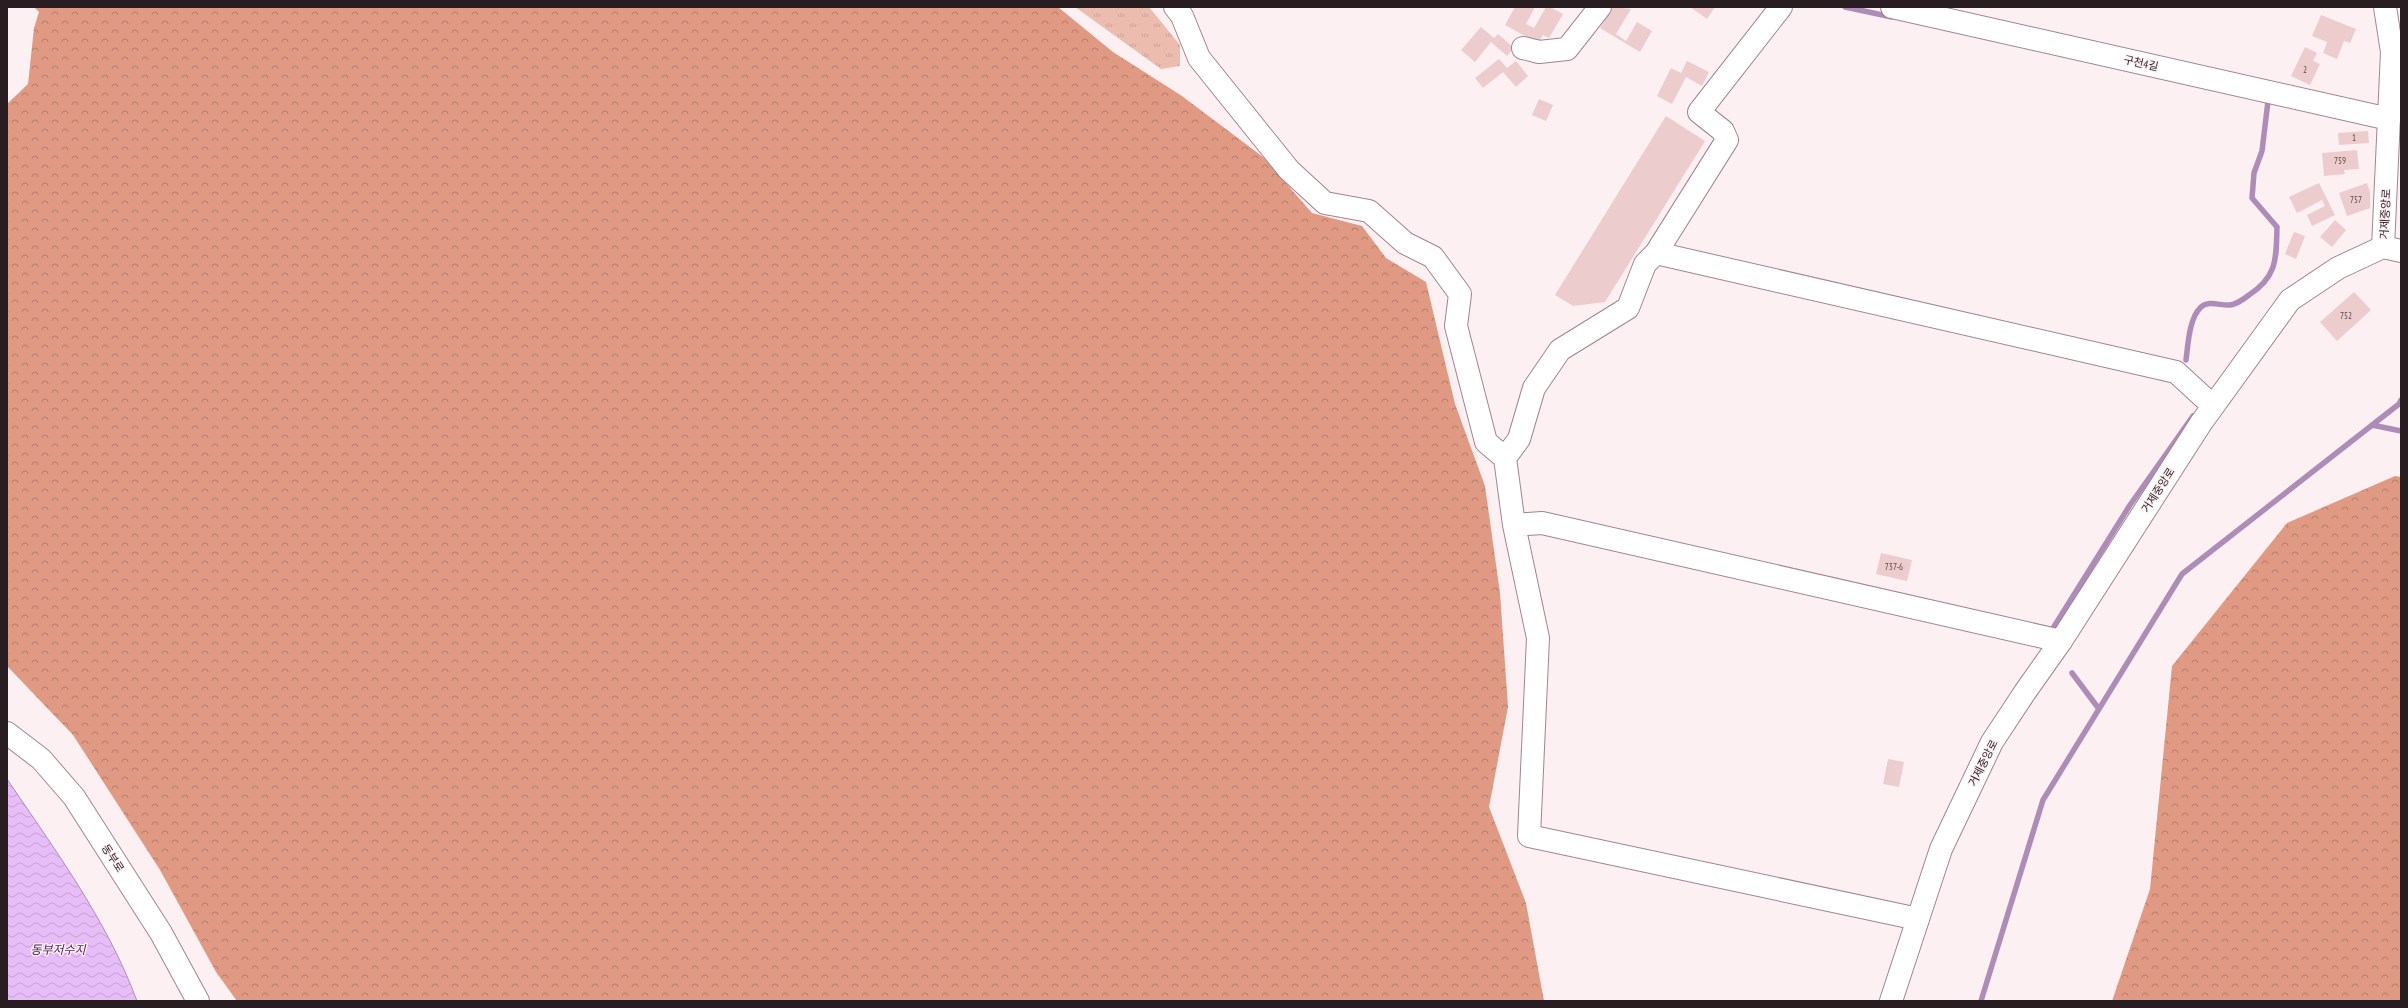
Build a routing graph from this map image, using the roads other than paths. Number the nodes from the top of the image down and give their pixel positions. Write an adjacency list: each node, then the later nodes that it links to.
1 (1175, 7): 11 (main road)
2 (1600, 7): 6 (main road)
3 (1781, 7): 9 (main road)
4 (1892, 7): 7 (main road, 구천4길)
5 (2385, 7): 7 (main road, 거제중앙로)
6 (1523, 48)
7 (2389, 118): 8 (main road, 거제중앙로)
8 (2394, 250): 10 (main road, 거제중앙로)
9 (1656, 253): 10 (main road); 11 (main road)
10 (2213, 406): 13 (main road, 거제중앙로)
11 (1505, 458): 12 (main road)
12 (1514, 525): 13 (main road); 15 (main road)
13 (2060, 641): 15 (main road, 거제중앙로)
14 (7, 733): 16 (main road, 동부로)
15 (1918, 919): 17 (main road, 거제중앙로)
16 (198, 1001)
17 (1891, 1001)

